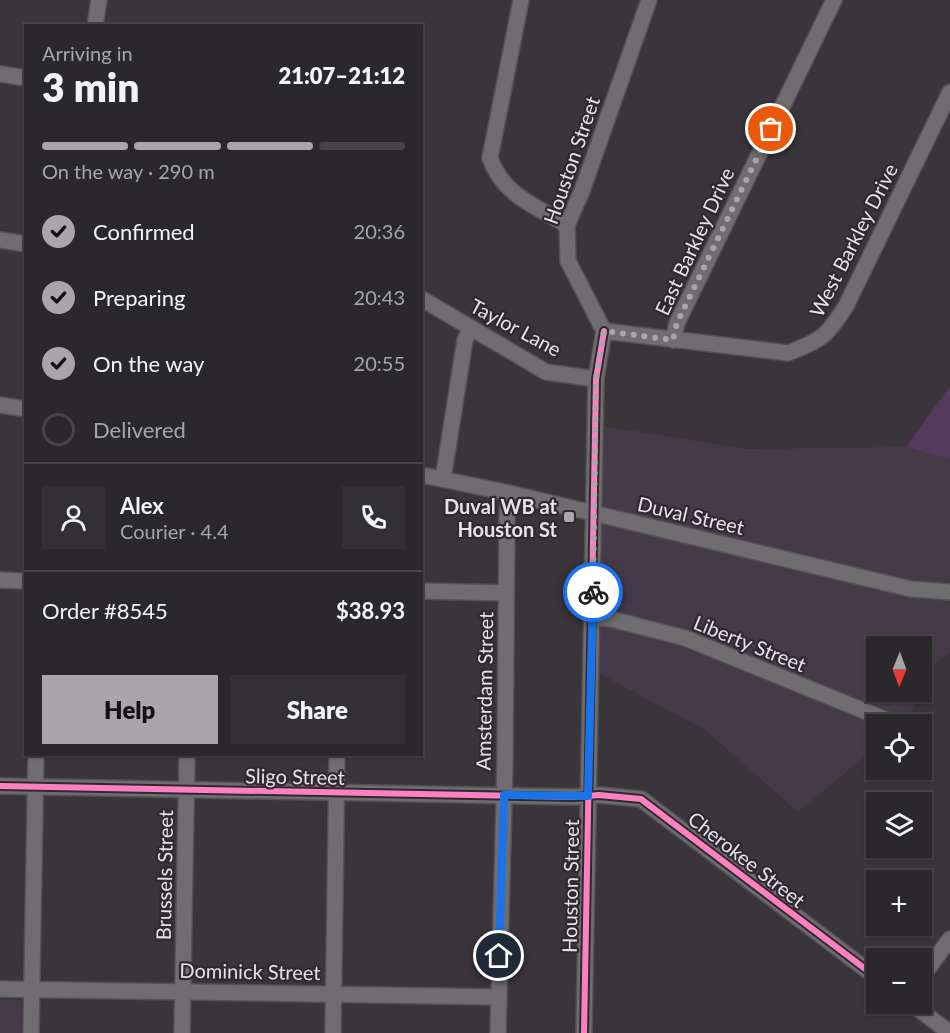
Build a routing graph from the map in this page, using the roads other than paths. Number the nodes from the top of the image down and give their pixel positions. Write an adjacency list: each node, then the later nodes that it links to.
1 (99, 0): 5 (street)
2 (521, 0): 9 (street)
3 (649, 0): 9 (street, Houston Street)
4 (834, 0): 15 (street, East Barkley Drive)
5 (95, 24)
6 (0, 74): 7 (street)
7 (24, 78)
8 (950, 92): 15 (street, West Barkley Drive)
9 (567, 225): 14 (street, Houston Street)
10 (0, 240): 11 (street)
11 (24, 244)
12 (423, 300): 13 (street, Taylor Lane)
13 (471, 328): 16 (street, Taylor Lane); 20 (street)
14 (604, 331): 15 (street, West Barkley Drive); 16 (street, Houston Street)
15 (673, 340)
16 (596, 379): 22 (street, Houston Street)
17 (0, 405): 18 (street)
18 (24, 409)
19 (423, 475): 20 (street, Duval Street)
20 (443, 479): 21 (street, Duval Street)
21 (509, 493): 22 (street, Duval Street); 27 (street, Amsterdam Street)
22 (593, 513): 26 (street, Duval Street); 28 (street, Houston Street)
23 (0, 580): 24 (street)
24 (24, 581)
25 (423, 591): 27 (street)
26 (950, 592)
27 (506, 593): 37 (street, Amsterdam Street)
28 (592, 617): 29 (street, Liberty Street); 38 (street, Houston Street)
29 (870, 714)
30 (36, 756): 34 (street)
31 (187, 756): 35 (street, Brussels Street)
32 (337, 756): 36 (street)
33 (0, 786): 34 (street, Sligo Street)
34 (35, 787): 35 (street, Sligo Street); 43 (street)
35 (187, 790): 36 (street, Sligo Street); 44 (street, Brussels Street)
36 (337, 793): 37 (street, Sligo Street); 45 (street)
37 (504, 795): 38 (street, Sligo Street); 46 (street, Amsterdam Street)
38 (588, 796): 41 (street, Cherokee Street); 52 (street, Houston Street)
39 (950, 939): 40 (street)
40 (932, 963)
41 (866, 969)
42 (0, 989): 43 (street, Dominick Street)
43 (32, 989): 44 (street, Dominick Street); 48 (street)
44 (183, 990): 45 (street, Dominick Street); 49 (street, Brussels Street)
45 (333, 994): 46 (street, Dominick Street); 50 (street)
46 (498, 997): 51 (street, Amsterdam Street)
47 (925, 1014): 53 (street)
48 (31, 1033)
49 (182, 1033)
50 (333, 1033)
51 (498, 1033)
52 (584, 1033)
53 (950, 1033)

